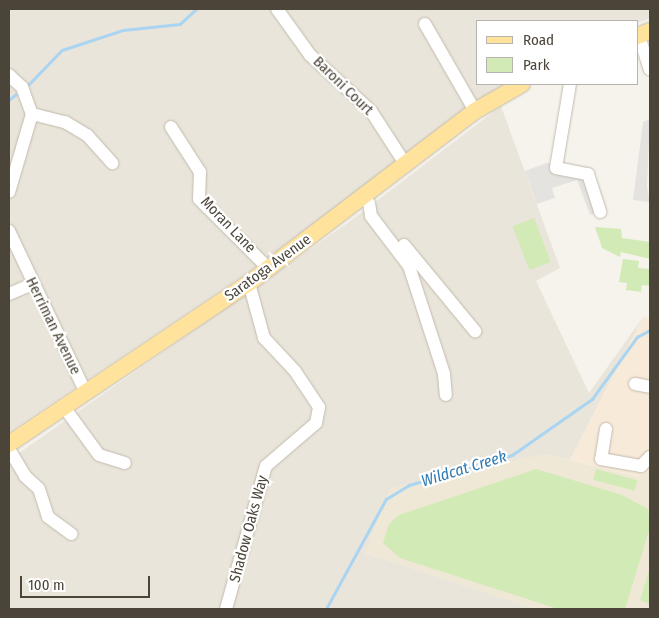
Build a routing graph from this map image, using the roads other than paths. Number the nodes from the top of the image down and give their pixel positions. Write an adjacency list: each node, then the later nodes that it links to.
1 (278, 9): 12 (street, Baroni Court)
2 (425, 24): 8 (street)
3 (642, 34): 4 (street)
4 (650, 69)
5 (9, 75): 9 (street)
6 (520, 85): 8 (main road, Saratoga Avenue)
7 (570, 85): 15 (street)
8 (475, 111): 12 (main road, Saratoga Avenue)
9 (32, 114): 11 (street); 13 (street)
10 (171, 127): 17 (street, Moran Lane)
11 (112, 163)
12 (406, 165): 14 (main road, Saratoga Avenue)
13 (9, 192)
14 (366, 200): 17 (main road, Saratoga Avenue); 21 (street); 25 (street)
15 (600, 212)
16 (9, 231): 19 (street, Herriman Avenue)
17 (269, 269): 18 (main road, Saratoga Avenue)
18 (249, 283): 24 (main road, Saratoga Avenue); 33 (street, Shadow Oaks Way)
19 (32, 284): 20 (street); 24 (street, Herriman Avenue)
20 (9, 294)
21 (475, 331)
22 (635, 384): 23 (street)
23 (650, 387)
24 (86, 393): 26 (main road, Saratoga Avenue)
25 (446, 395)
26 (64, 407): 28 (main road, Saratoga Avenue); 31 (street)
27 (606, 429): 30 (street)
28 (9, 444)
29 (9, 449): 32 (street)
30 (650, 457)
31 (125, 463)
32 (71, 534)
33 (226, 609)

